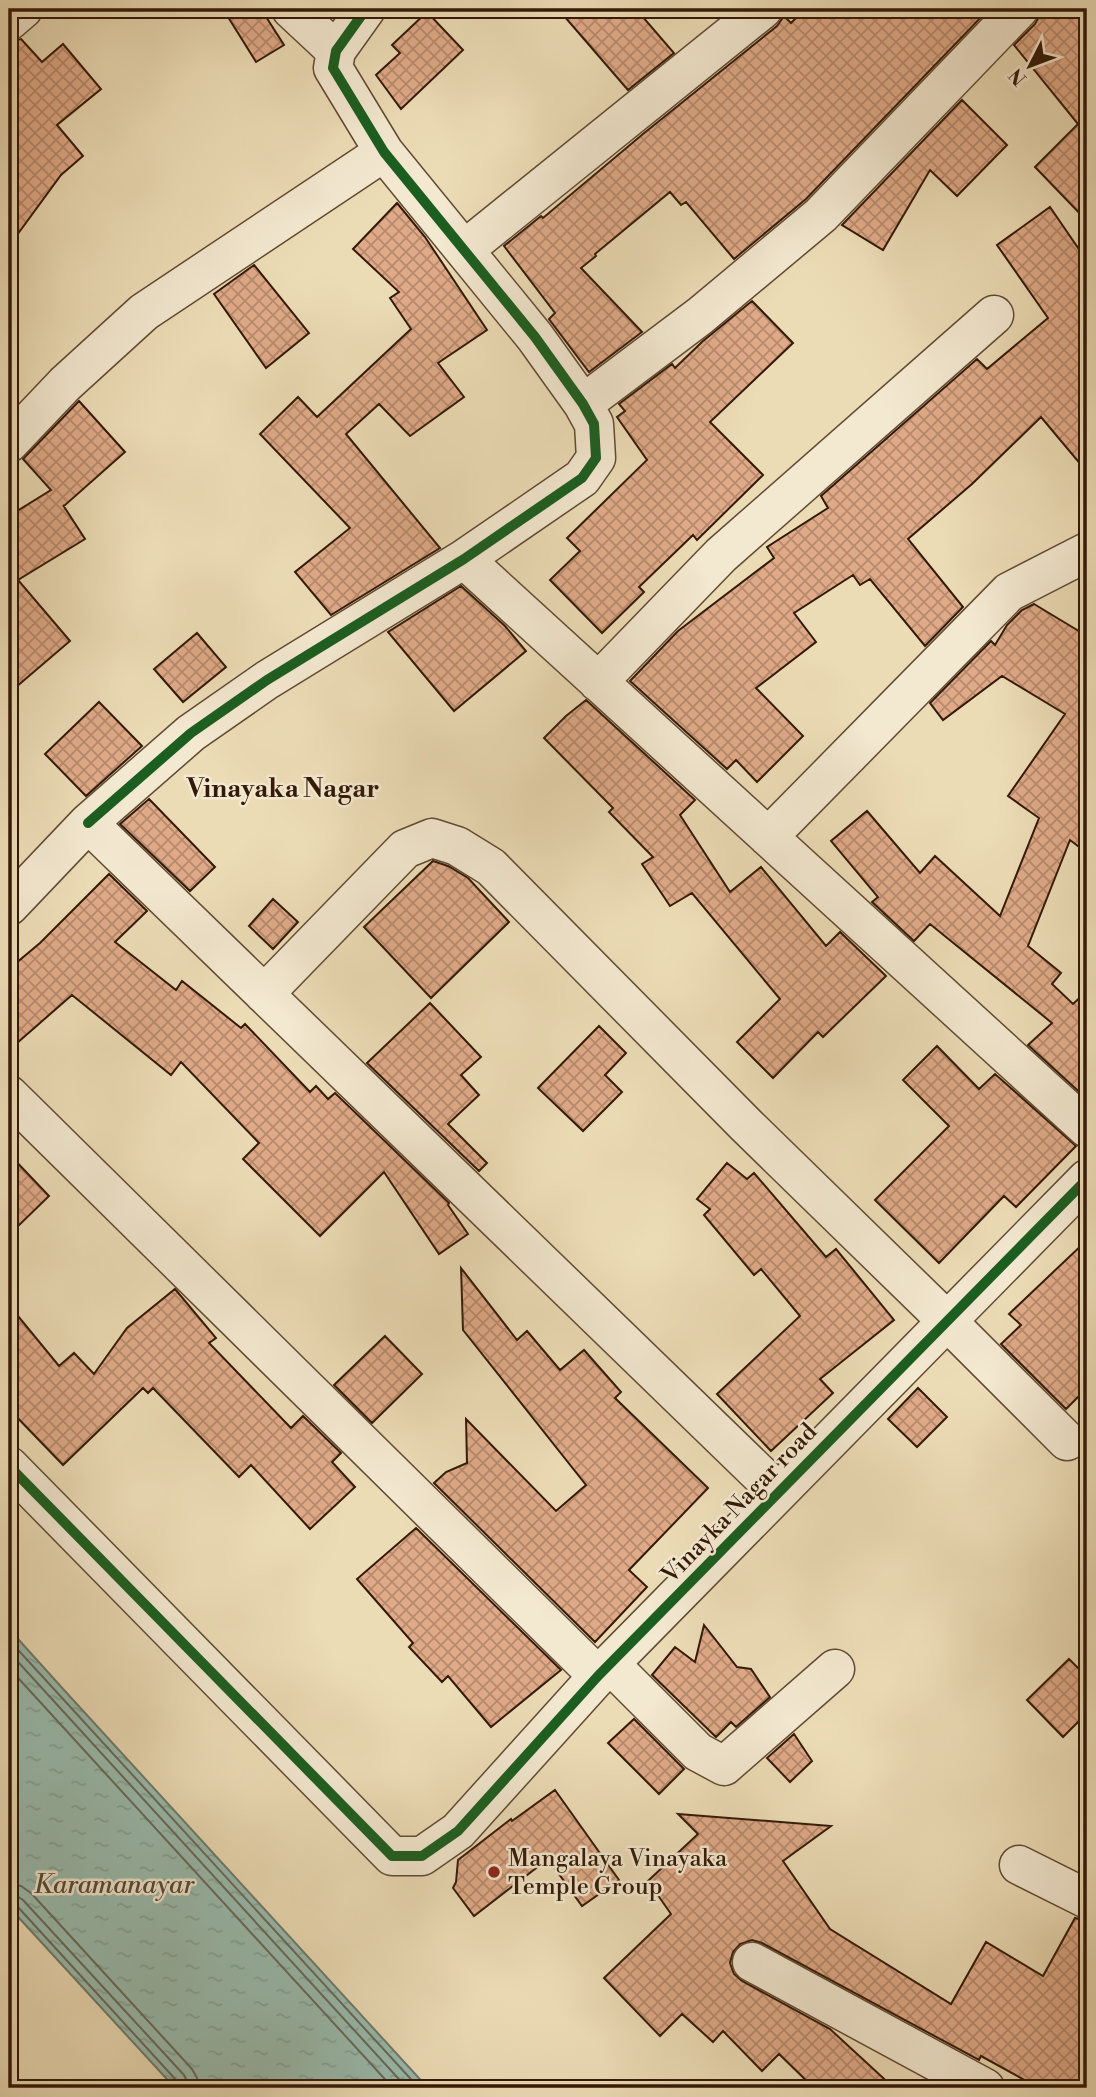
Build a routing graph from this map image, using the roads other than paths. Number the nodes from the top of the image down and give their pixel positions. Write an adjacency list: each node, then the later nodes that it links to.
1 (23, 9): 6 (street)
2 (291, 9): 7 (street)
3 (366, 9): 7 (street)
4 (763, 9): 9 (street)
5 (1018, 9): 11 (street)
6 (9, 21)
7 (336, 51): 8 (street)
8 (384, 152): 9 (street); 12 (street)
9 (464, 250): 11 (street)
10 (994, 315): 15 (street)
11 (583, 404): 14 (street)
12 (9, 443)
13 (1087, 552): 17 (street)
14 (464, 559): 15 (street); 16 (street)
15 (598, 682): 17 (street)
16 (89, 823): 18 (street); 19 (street)
17 (768, 837): 21 (street)
18 (9, 906)
19 (264, 994): 23 (street); 26 (street)
20 (9, 1095): 28 (street)
21 (1087, 1128)
22 (1087, 1178): 23 (street, Vinayka Nagar road)
23 (947, 1321): 24 (street); 26 (street, Vinayka Nagar road)
24 (1067, 1441)
25 (9, 1466): 28 (street, Vinayka Nagar road)
26 (778, 1492): 28 (street, Vinayka Nagar road)
27 (835, 1669): 28 (street)
28 (604, 1670)
29 (1019, 1865): 30 (street)
30 (1087, 1899)
31 (752, 1962): 32 (street)
32 (985, 2088)

